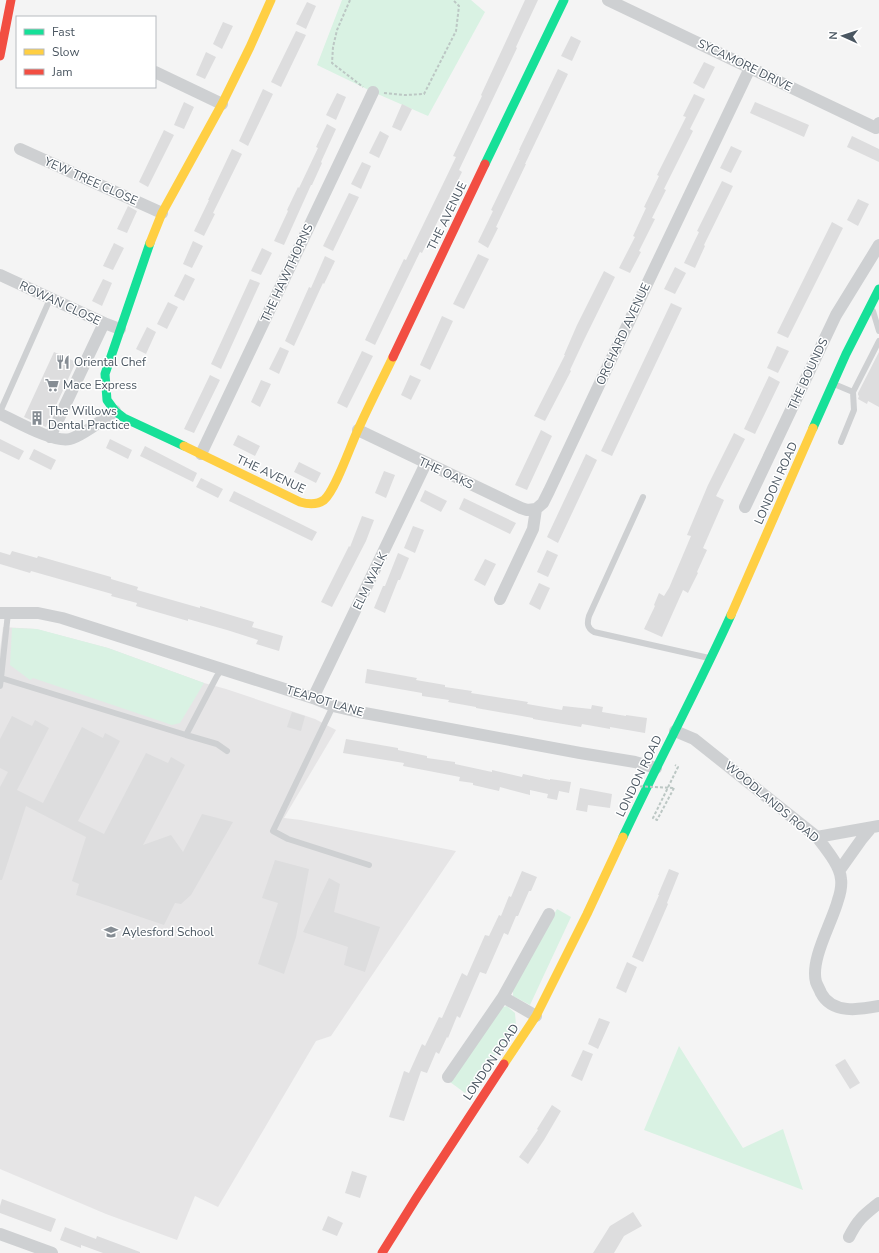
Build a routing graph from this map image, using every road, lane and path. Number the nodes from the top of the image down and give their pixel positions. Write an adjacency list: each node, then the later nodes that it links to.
1 (11, 0): 7 (main road)
2 (271, 0): 11 (main road)
3 (350, 0): 10 (path)
4 (453, 0): 10 (path)
5 (564, 0): 28 (main road, THE AVENUE)
6 (608, 0): 8 (street, SYCAMORE DRIVE)
7 (0, 56)
8 (750, 68): 12 (street, SYCAMORE DRIVE); 35 (street, ORCHARD AVENUE)
9 (156, 72): 11 (street)
10 (368, 90): 31 (street, THE HAWTHORNS)
11 (222, 104): 14 (main road)
12 (878, 127)
13 (20, 149): 14 (street, YEW TREE CLOSE)
14 (162, 213): 21 (main road)
15 (879, 245): 34 (street, THE BOUNDS)
16 (0, 275): 18 (street, ROWAN CLOSE)
17 (879, 289): 19 (main road, LONDON ROAD)
18 (50, 299): 20 (street, ROWAN CLOSE); 27 (lane)
19 (871, 304): 22 (lane); 24 (main road, LONDON ROAD)
20 (104, 323): 21 (street, ROWAN CLOSE); 29 (street)
21 (120, 330): 26 (main road)
22 (879, 331)
23 (879, 341): 25 (lane)
24 (833, 384): 25 (lane); 38 (main road, LONDON ROAD)
25 (853, 392): 30 (lane)
26 (115, 411): 29 (street); 31 (main road, THE AVENUE)
27 (0, 413): 29 (street)
28 (358, 430): 31 (main road, THE AVENUE); 32 (street, THE OAKS)
29 (50, 437)
30 (841, 442)
31 (201, 454)
32 (426, 463): 35 (street, THE OAKS); 42 (street, ELM WALK)
33 (643, 497): 38 (lane)
34 (745, 507)
35 (536, 509): 36 (street, ORCHARD AVENUE)
36 (500, 599)
37 (4, 613): 39 (street, TEAPOT LANE); 40 (lane)
38 (710, 658): 44 (main road, LONDON ROAD)
39 (222, 669): 42 (street, TEAPOT LANE); 45 (lane)
40 (1, 678): 41 (lane); 45 (lane)
41 (0, 686)
42 (313, 698): 43 (street, TEAPOT LANE)
43 (333, 706): 48 (street, TEAPOT LANE); 52 (lane)
44 (675, 730): 48 (main road, LONDON ROAD); 51 (street, WOODLANDS ROAD)
45 (186, 735): 46 (lane)
46 (227, 751)
47 (675, 765): 49 (path, bridge)
48 (656, 768): 57 (main road, LONDON ROAD)
49 (635, 786)
50 (875, 827): 51 (street); 53 (street)
51 (817, 837): 53 (street, WOODLANDS ROAD)
52 (369, 865)
53 (839, 871): 56 (street, WOODLANDS ROAD)
54 (549, 914): 55 (street)
55 (503, 997): 57 (street); 58 (street)
56 (879, 1006)
57 (536, 1016): 63 (main road, LONDON ROAD)
58 (448, 1077)
59 (879, 1203): 61 (street)
60 (0, 1234): 62 (street)
61 (850, 1237)
62 (52, 1253)
63 (382, 1253)

